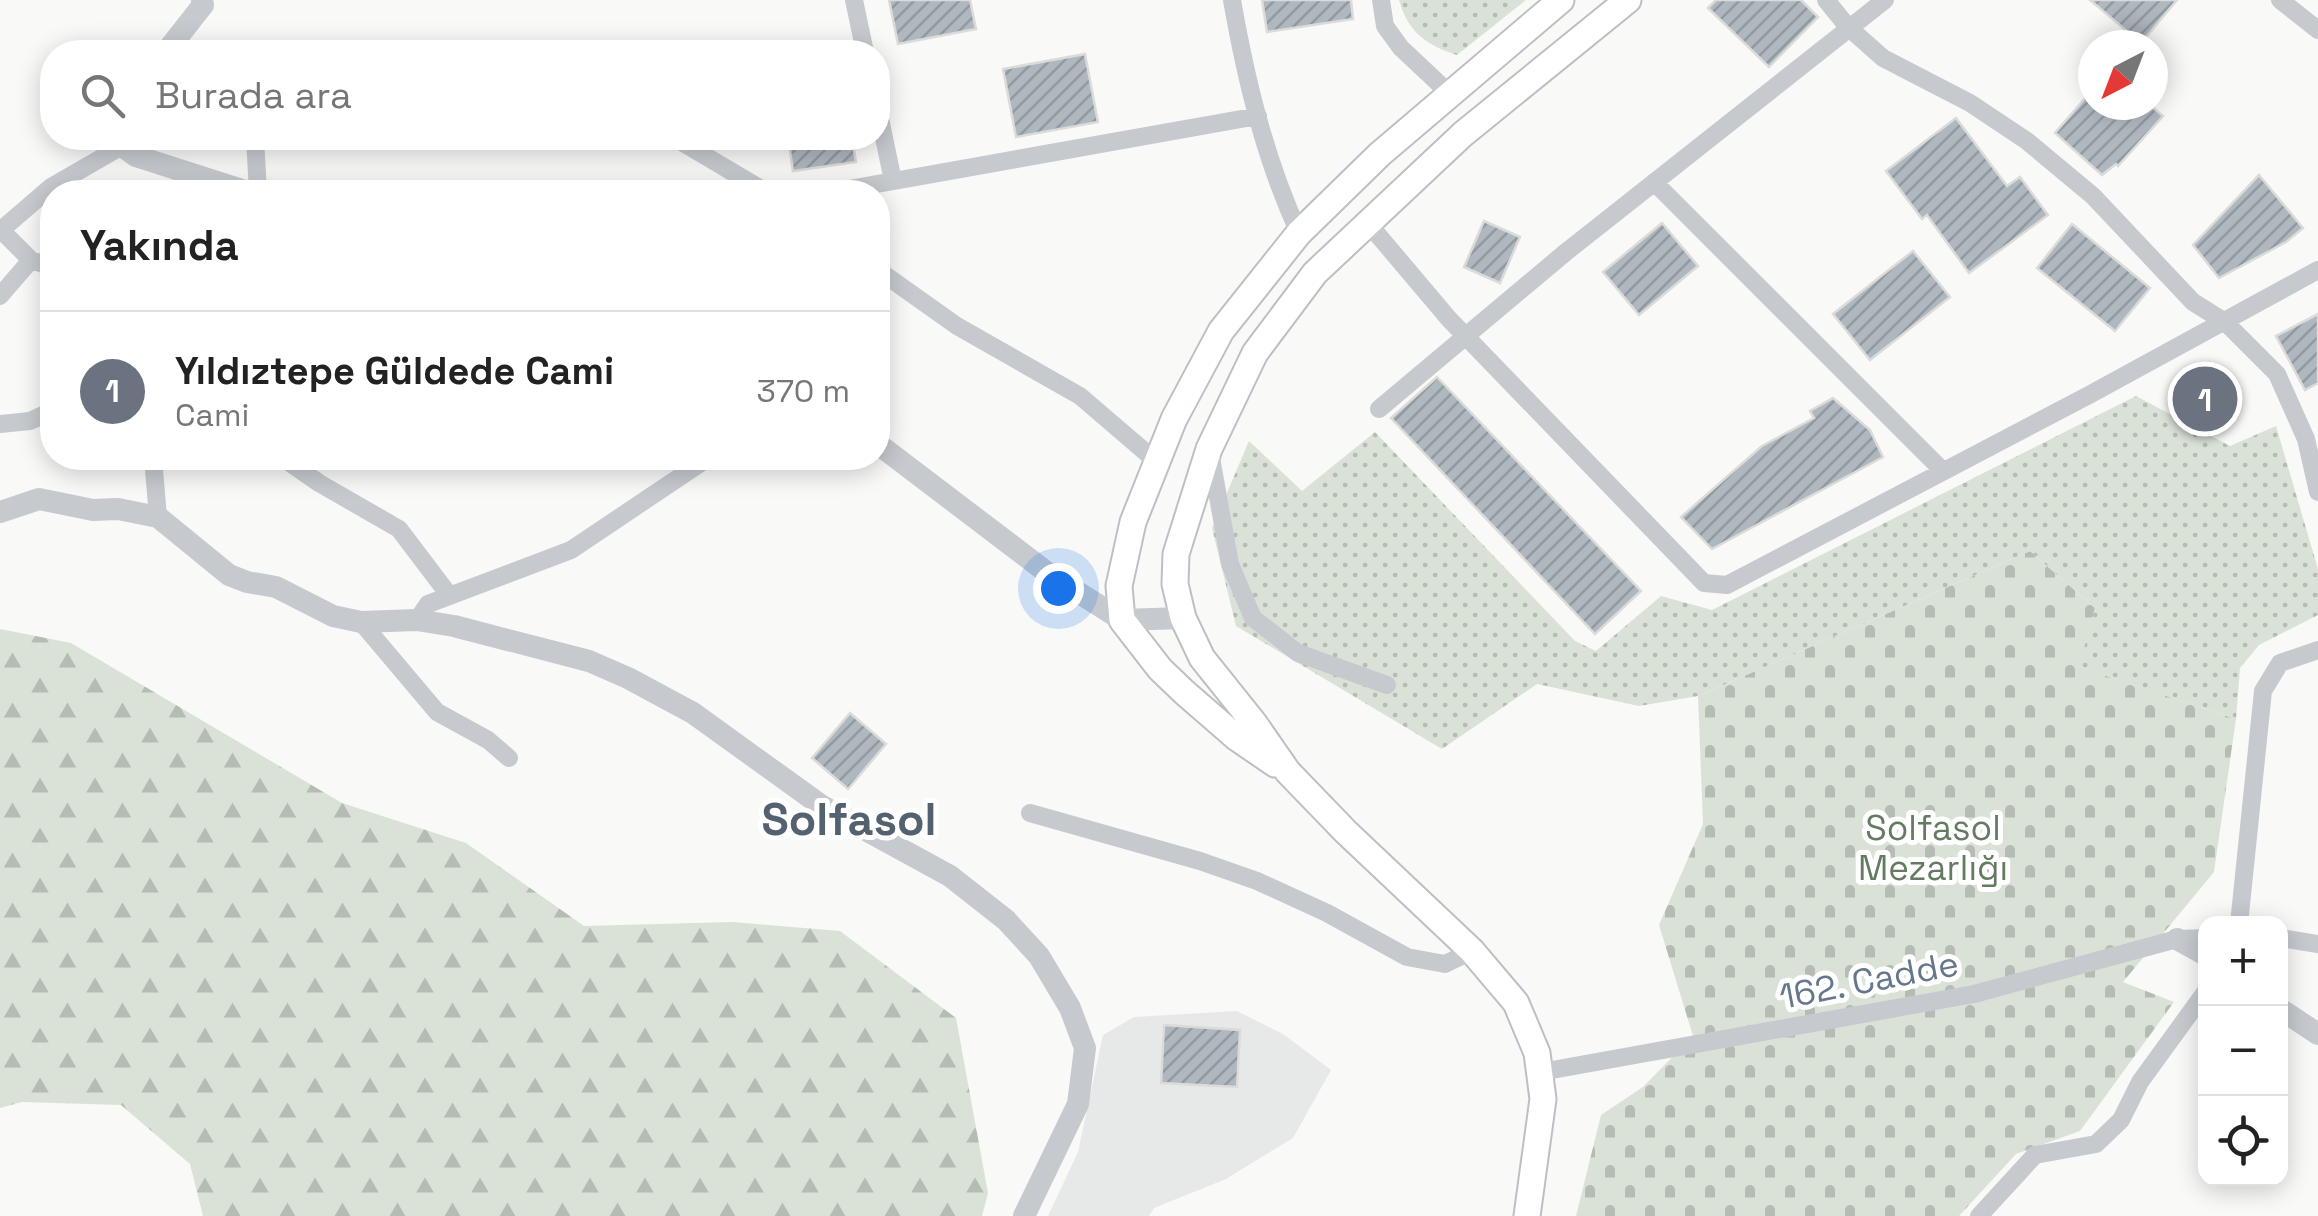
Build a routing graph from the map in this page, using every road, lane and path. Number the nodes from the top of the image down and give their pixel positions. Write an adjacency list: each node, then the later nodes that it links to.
1 (202, 0): 12 (street)
2 (854, 0): 13 (street)
3 (1232, 0): 15 (street)
4 (1381, 0): 14 (street)
5 (1561, 0): 14 (main road)
6 (1628, 0): 29 (main road)
7 (1826, 0): 10 (street)
8 (1885, 0): 10 (street)
9 (2280, 0): 11 (street)
10 (1848, 28): 27 (street); 37 (street)
11 (2318, 30)
12 (176, 40)
13 (862, 40)
14 (1450, 94): 31 (main road)
15 (1258, 116): 25 (street); 31 (street)
16 (109, 150): 21 (street)
17 (135, 150): 22 (street)
18 (256, 150): 23 (street)
19 (695, 150): 24 (street)
20 (887, 150): 25 (street)
21 (62, 180)
22 (207, 180)
23 (257, 180)
24 (746, 180)
25 (894, 181): 26 (street)
26 (890, 182)
27 (1654, 182): 38 (street); 48 (street)
28 (40, 197): 30 (street)
29 (1366, 222): 38 (street); 42 (main road)
30 (2, 232): 32 (street)
31 (1299, 233): 44 (main road)
32 (31, 260): 33 (street); 36 (street)
33 (40, 263)
34 (2318, 270): 37 (street)
35 (890, 279): 44 (street)
36 (0, 296)
37 (2226, 322): 48 (street); 49 (street)
38 (1467, 338): 39 (street); 48 (street)
39 (1378, 409)
40 (40, 417): 41 (street)
41 (0, 424)
42 (1209, 449): 53 (main road); 58 (street)
43 (890, 453): 55 (street)
44 (1157, 462): 55 (main road)
45 (154, 470): 51 (street)
46 (301, 470): 52 (street)
47 (690, 470): 52 (street)
48 (1943, 471)
49 (2318, 492)
50 (0, 512): 51 (street)
51 (158, 517): 56 (street)
52 (449, 595): 54 (street)
53 (1183, 618): 55 (street); 60 (main road)
54 (417, 620): 56 (street); 73 (street)
55 (1122, 620): 60 (main road)
56 (360, 622): 59 (street)
57 (2318, 650): 62 (street)
58 (1388, 685)
59 (509, 758)
60 (1288, 772): 67 (main road)
61 (1030, 813): 67 (street)
62 (2240, 916)
63 (2198, 938): 64 (street, 162. Cadde)
64 (2176, 939): 68 (street); 72 (street, 162. Cadde)
65 (2288, 939): 66 (street)
66 (2318, 944)
67 (1472, 950): 72 (main road)
68 (2198, 950)
69 (2198, 1001): 75 (street)
70 (2288, 1014): 71 (street)
71 (2318, 1034)
72 (1541, 1072): 74 (main road)
73 (1024, 1216)
74 (1527, 1216)
75 (1979, 1216)

